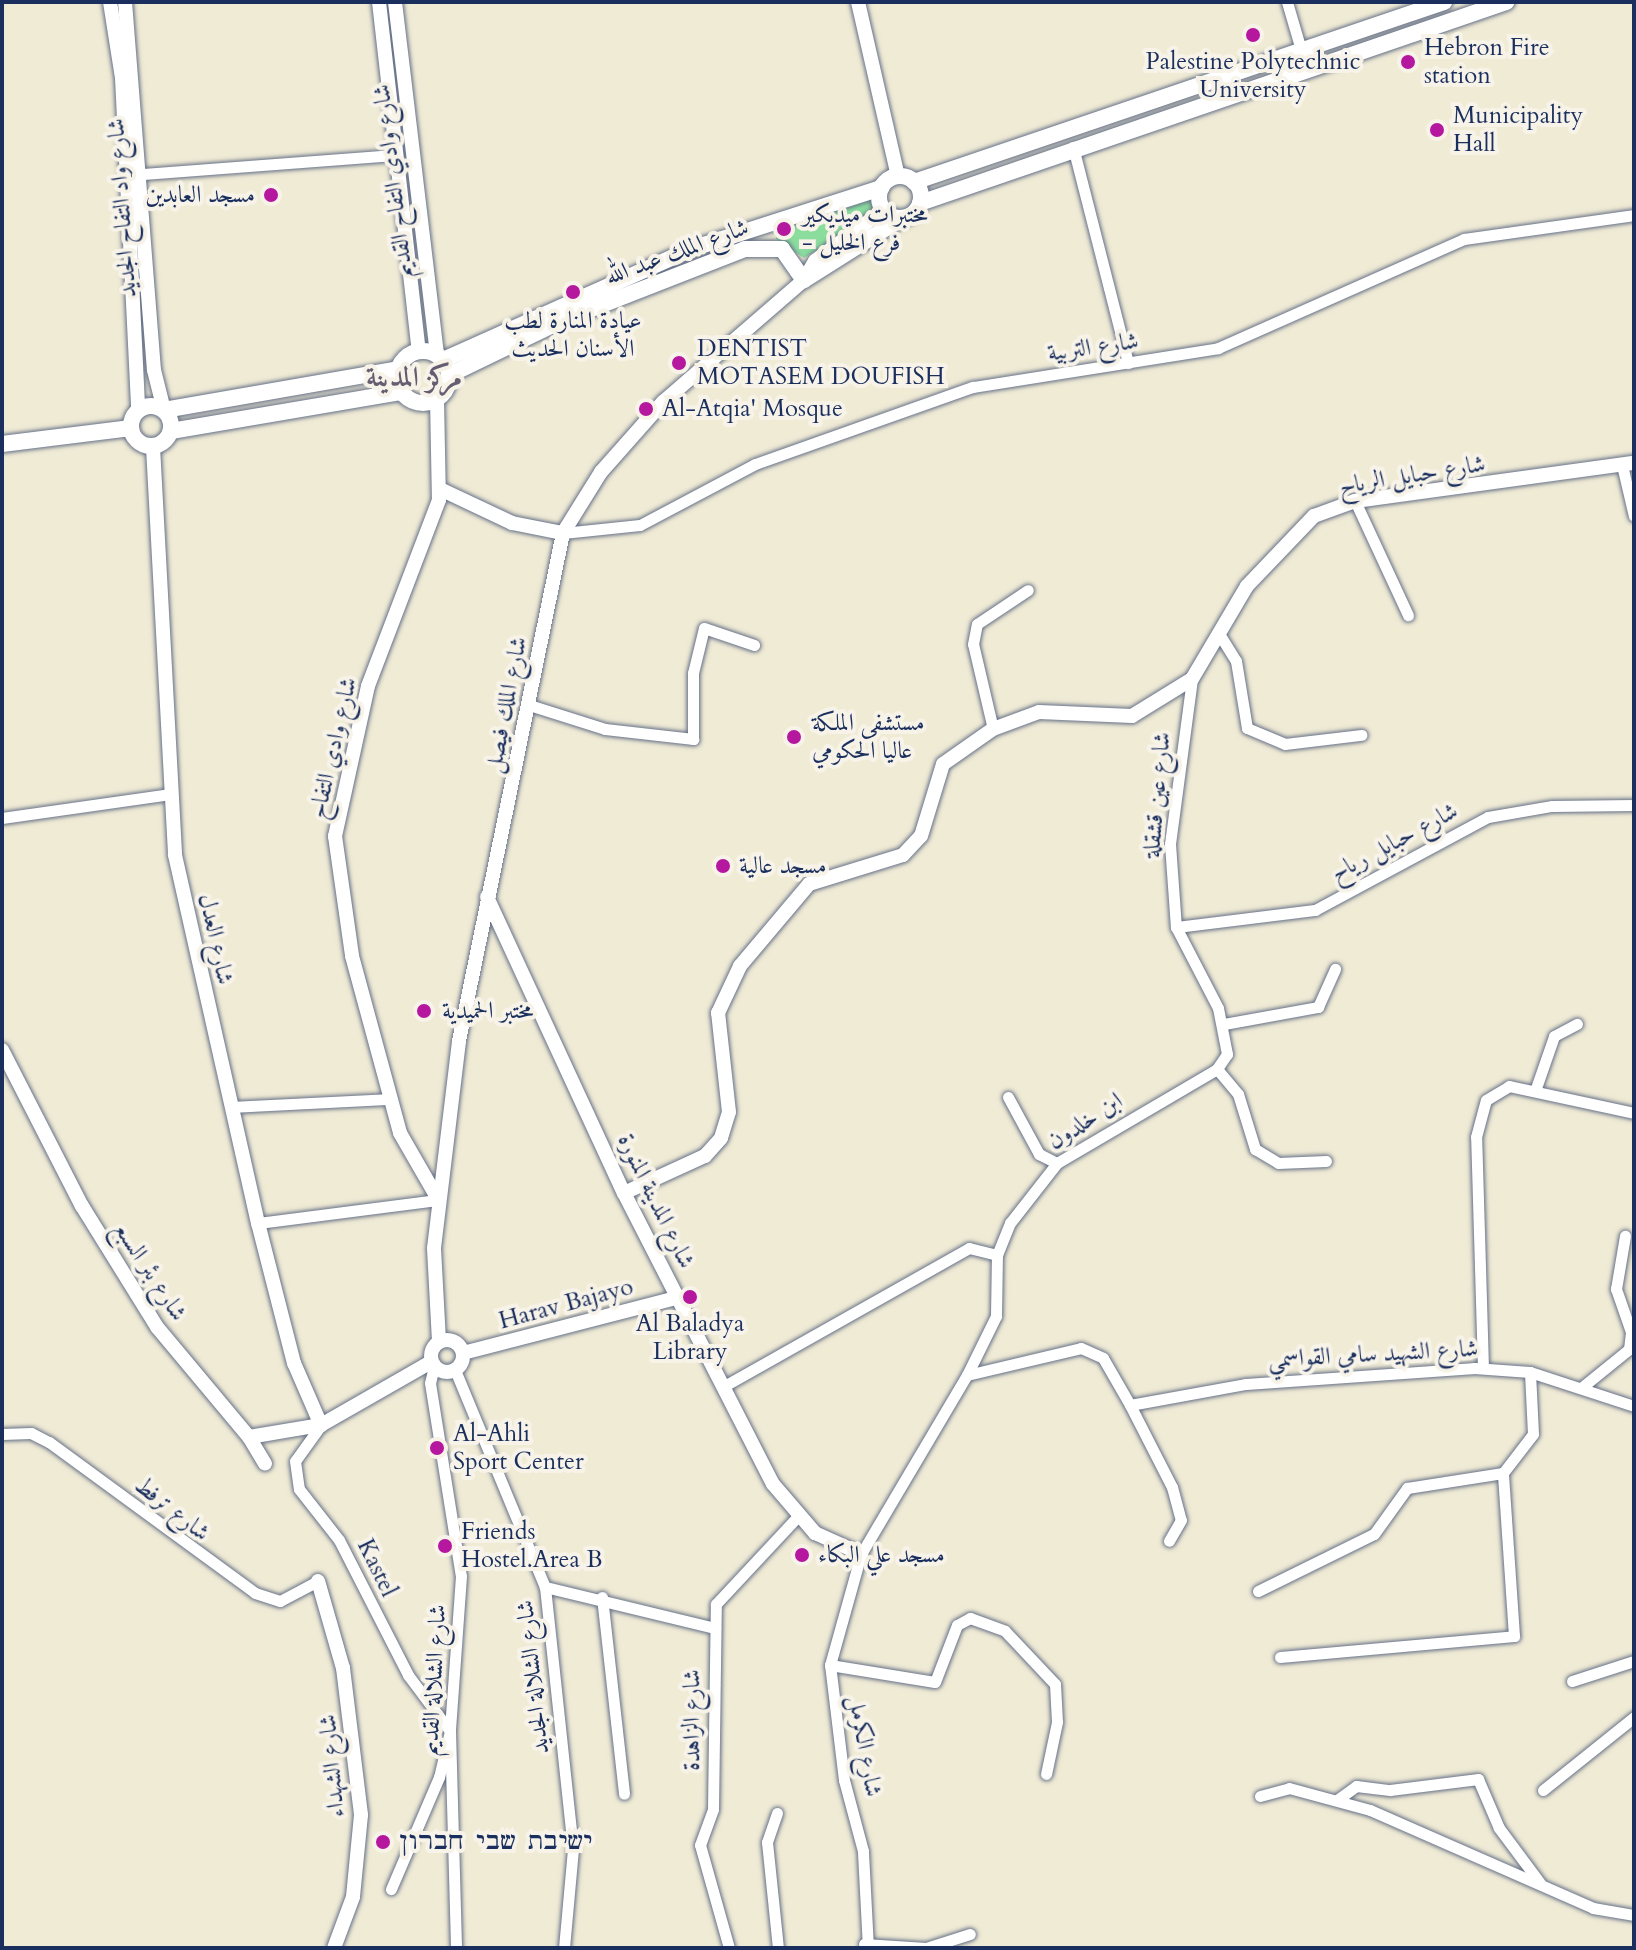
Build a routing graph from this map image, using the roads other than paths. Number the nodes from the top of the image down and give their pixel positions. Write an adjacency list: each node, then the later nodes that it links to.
1 (110, 2): 28 (street, شارع واد التفاح الجديد)
2 (125, 2): 12 (street, شارع واد التفاح الجديد)
3 (379, 2): 11 (street, شارع وادي التفاح القديم)
4 (395, 2): 22 (street, شارع وادي التفاح القديم)
5 (858, 2): 13 (street)
6 (1287, 2): 9 (street)
7 (1444, 2): 9 (main road)
8 (1506, 2): 9 (main road)
9 (1303, 60): 10 (main road); 14 (main road)
10 (1073, 147): 16 (main road); 23 (street)
11 (395, 155): 12 (street); 21 (street, شارع وادي التفاح القديم)
12 (142, 174): 27 (street, شارع واد التفاح الجديد)
13 (898, 176): 14 (main road); 15 (main road)
14 (914, 182): 16 (main road)
15 (881, 188): 17 (main road); 22 (main road, شارع الملك عبد الله)
16 (920, 203): 19 (main road)
17 (884, 210): 19 (main road); 20 (street, شارع الملك فيصل)
18 (1634, 215): 23 (street, شارع التربية)
19 (902, 218): 20 (main road)
20 (804, 280): 22 (main road, شارع الملك عبد الله); 37 (street, شارع الملك فيصل)
21 (419, 351): 22 (main road); 24 (main road)
22 (443, 363): 26 (main road)
23 (1128, 363): 37 (street, شارع التربية)
24 (398, 369): 25 (main road); 27 (main road)
25 (402, 392): 26 (main road); 30 (main road)
26 (437, 399): 34 (street, شارع وادي التفاح)
27 (164, 410): 28 (main road); 30 (main road)
28 (138, 411): 29 (main road)
29 (131, 428): 31 (main road); 32 (main road)
30 (171, 431): 32 (main road)
31 (2, 444)
32 (153, 447): 46 (street, شارع العدل)
33 (1628, 464): 35 (street, شارع حبايل الرياح); 36 (street)
34 (440, 489): 37 (street); 58 (street, شارع وادي التفاح)
35 (1355, 501): 39 (street); 40 (street, شارع حبايل الرياح)
36 (1634, 516)
37 (563, 533): 43 (street, شارع الملك فيصل)
38 (1028, 590): 44 (street)
39 (1408, 615)
40 (1221, 637): 42 (street, شارع حبايل الرياح); 45 (street)
41 (754, 645): 43 (street)
42 (1192, 679): 44 (street, شارع حبايل الرياح); 50 (street, شارع عين قشقلة)
43 (526, 704): 49 (street, شارع الملك فيصل)
44 (993, 729): 63 (street, شارع حبايل الرياح)
45 (1361, 735)
46 (170, 794): 48 (street); 59 (street, شارع العدل)
47 (1634, 805): 50 (street, شارع حبايل رياح)
48 (2, 818)
49 (486, 897): 63 (street, شارع المدينة المنورة); 64 (street, شارع الملك فيصل)
50 (1176, 927): 52 (street, شارع عين قشقلة)
51 (1335, 969): 52 (street)
52 (1224, 1024): 55 (street)
53 (1577, 1024): 56 (street)
54 (2, 1050): 83 (street, شارع بئر السبع)
55 (1213, 1073): 61 (street); 62 (street, ابن خلدون)
56 (1535, 1091): 60 (street); 73 (street)
57 (1008, 1097): 62 (street)
58 (391, 1099): 59 (street); 64 (street, شارع وادي التفاح)
59 (231, 1107): 65 (street, شارع العدل)
60 (1634, 1113)
61 (1326, 1161)
62 (1057, 1163): 67 (street, ابن خلدون)
63 (624, 1193): 68 (street, شارع المدينة المنورة)
64 (438, 1200): 65 (street); 69 (street, شارع الملك فيصل)
65 (258, 1223): 81 (street, شارع العدل)
66 (1625, 1236): 70 (street)
67 (997, 1255): 76 (street, ابن خلدون); 77 (street)
68 (679, 1297): 71 (street, Harav Bajayo); 77 (street, شارع المدينة المنورة)
69 (439, 1341): 71 (street); 72 (street)
70 (1631, 1348): 78 (street)
71 (463, 1353): 74 (street)
72 (433, 1364): 74 (street); 81 (street); 99 (street, شارع الشلالة القديم)
73 (1483, 1368): 75 (street, شارع الشهيد سامي القواسمي); 79 (street, شارع الشهيد سامي القواسمي)
74 (455, 1370): 90 (street, شارع الشلالة الجديد)
75 (1530, 1372): 78 (street, شارع الشهيد سامي القواسمي); 85 (street)
76 (967, 1375): 79 (street); 88 (street, شارع الكرمل)
77 (726, 1385): 86 (street, شارع المدينة المنورة)
78 (1581, 1388): 80 (street, شارع الشهيد سامي القواسمي)
79 (1130, 1405): 87 (street)
80 (1634, 1406)
81 (321, 1425): 83 (street); 99 (street, Kastel)
82 (2, 1434): 89 (street, شارع ترفط)
83 (249, 1437): 84 (street)
84 (265, 1464)
85 (1503, 1473): 91 (street); 94 (street)
86 (797, 1517): 88 (street); 93 (street, شارع الزاهدة)
87 (1169, 1541)
88 (861, 1554): 96 (street, شارع الكرمل)
89 (318, 1581): 111 (street, شارع الشهداء)
90 (545, 1587): 92 (street); 113 (street, شارع الشلالة الجديد)
91 (1258, 1591)
92 (602, 1597): 93 (street); 102 (street)
93 (715, 1628): 114 (street, شارع الزاهدة)
94 (1280, 1657)
95 (1634, 1661): 97 (street)
96 (830, 1665): 100 (street); 110 (street, شارع الكرمل)
97 (1572, 1681)
98 (1634, 1717): 101 (street)
99 (450, 1731): 107 (street); 112 (street, شارع الشلالة القديم)
100 (1046, 1774)
101 (1543, 1790)
102 (624, 1794)
103 (1260, 1796): 104 (street)
104 (1337, 1800): 106 (street); 106 (street)
105 (777, 1813): 115 (street)
106 (1541, 1883): 108 (street)
107 (391, 1889)
108 (1634, 1915)
109 (970, 1934): 110 (street)
110 (865, 1945)
111 (334, 1948)
112 (456, 1948)
113 (564, 1948)
114 (729, 1948)
115 (778, 1948)

